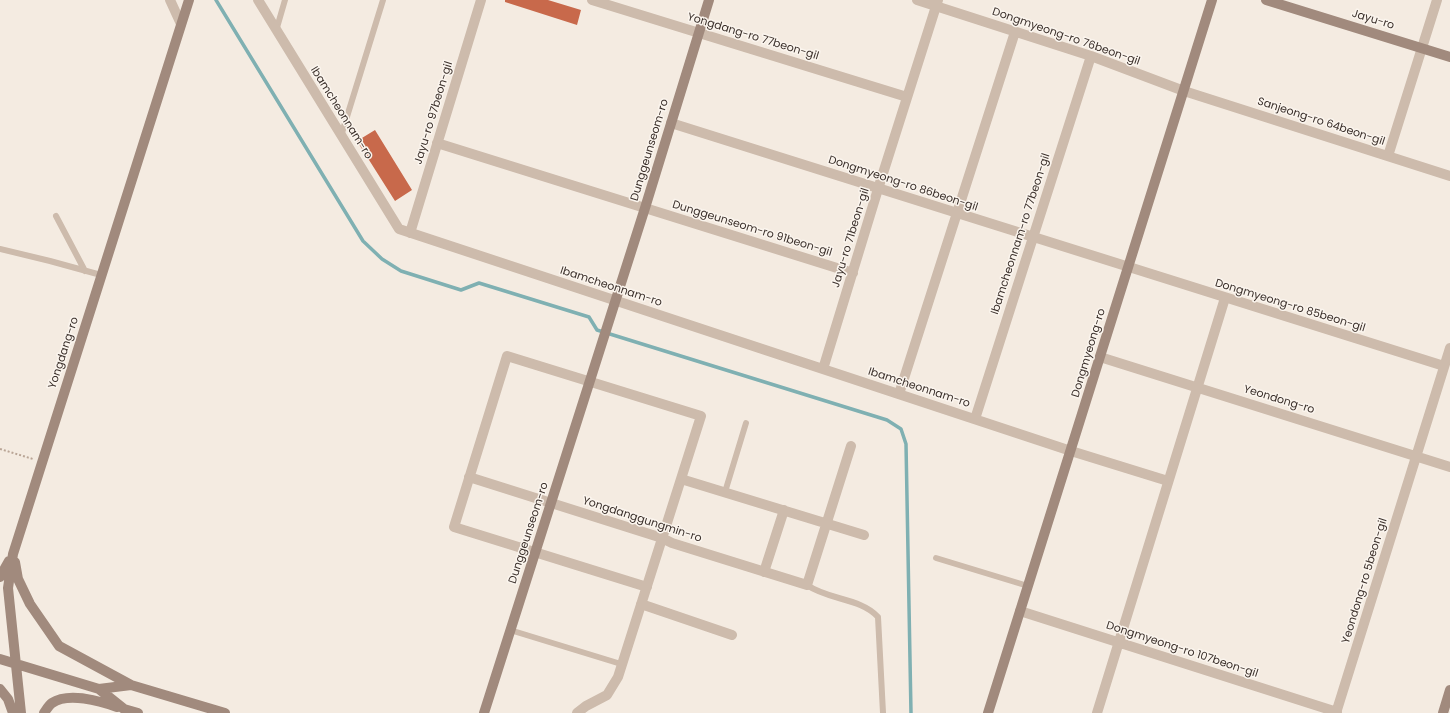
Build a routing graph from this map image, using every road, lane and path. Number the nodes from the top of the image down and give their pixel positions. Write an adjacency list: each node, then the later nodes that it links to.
1 (170, 0): 14 (street)
2 (258, 0): 15 (street, Ibamcheonnam-ro)
3 (285, 0): 15 (lane)
4 (384, 0): 24 (lane)
5 (481, 0): 25 (street, Jayu-ro 97beon-gil)
6 (592, 0): 17 (street, Yongdang-ro 77beon-gil)
7 (709, 0): 17 (street, Dunggeunseom-ro)
8 (917, 0): 12 (street, Dongmyeong-ro 76beon-gil)
9 (1212, 0): 21 (street, Dongmyeong-ro)
10 (1266, 0): 18 (street, Jayu-ro)
11 (1437, 0): 18 (street)
12 (937, 3): 16 (street, Dongmyeong-ro 76beon-gil); 22 (street, Jayu-ro 71beon-gil)
13 (188, 4): 14 (street, Yongdang-ro)
14 (181, 24): 38 (street, Yongdang-ro)
15 (276, 31): 24 (street, Ibamcheonnam-ro)
16 (1015, 32): 19 (street, Dongmyeong-ro 76beon-gil); 30 (street)
17 (699, 33): 22 (street, Yongdang-ro 77beon-gil); 23 (street, Dunggeunseom-ro)
18 (1422, 48): 20 (street, Jayu-ro); 26 (street)
19 (1091, 56): 21 (street, Dongmyeong-ro 76beon-gil); 33 (street, Ibamcheonnam-ro 77beon-gil)
20 (1450, 57)
21 (1184, 91): 26 (street, Sanjeong-ro 64beon-gil); 35 (street, Dongmyeong-ro)
22 (907, 97): 28 (street, Jayu-ro 71beon-gil)
23 (671, 123): 28 (street, Dongmyeong-ro 86beon-gil); 29 (street, Dunggeunseom-ro)
24 (341, 136): 32 (street, Ibamcheonnam-ro)
25 (437, 144): 29 (street, Dunggeunseom-ro 91beon-gil); 32 (street, Jayu-ro 97beon-gil)
26 (1388, 156): 27 (street, Sanjeong-ro 64beon-gil)
27 (1450, 176)
28 (878, 189): 30 (street, Dongmyeong-ro 86beon-gil); 37 (street, Jayu-ro 71beon-gil)
29 (645, 208): 37 (street, Dunggeunseom-ro 91beon-gil); 40 (street, Dunggeunseom-ro)
30 (957, 213): 33 (street, Dongmyeong-ro 86beon-gil); 47 (street)
31 (56, 216): 36 (lane)
32 (410, 233): 40 (street, Ibamcheonnam-ro)
33 (1033, 238): 35 (street, Dongmyeong-ro 86beon-gil); 48 (street, Ibamcheonnam-ro 77beon-gil)
34 (0, 249): 36 (lane)
35 (1128, 268): 39 (street, Dongmyeong-ro 85beon-gil); 42 (street, Dongmyeong-ro)
36 (84, 270): 38 (lane)
37 (853, 272): 44 (street, Jayu-ro 71beon-gil)
38 (101, 276): 54 (street, Yongdang-ro)
39 (1225, 298): 43 (street, Dongmyeong-ro 85beon-gil); 46 (street)
40 (614, 303): 44 (street, Ibamcheonnam-ro); 45 (street, Dunggeunseom-ro)
41 (1450, 348): 43 (street, Yeondong-ro 5beon-gil)
42 (1100, 357): 46 (street, Yeondong-ro); 52 (street, Dongmyeong-ro)
43 (1444, 366): 53 (street, Yeondong-ro 5beon-gil)
44 (823, 369): 47 (street, Ibamcheonnam-ro)
45 (589, 382): 56 (street); 57 (street); 60 (street, Dunggeunseom-ro)
46 (1197, 387): 53 (street, Yeondong-ro); 58 (street)
47 (899, 394): 48 (street, Ibamcheonnam-ro)
48 (975, 419): 52 (street, Ibamcheonnam-ro)
49 (746, 423): 59 (lane)
50 (851, 446): 62 (street)
51 (0, 449): 54 (path)
52 (1071, 451): 58 (street, Ibamcheonnam-ro); 71 (street, Dongmyeong-ro)
53 (1416, 456): 55 (street, Yeondong-ro); 86 (street, Yeondong-ro 5beon-gil)
54 (42, 462): 66 (street, Yongdang-ro)
55 (1450, 467)
56 (469, 477): 60 (street, Yongdanggungmin-ro); 65 (street)
57 (681, 478): 59 (street); 64 (street)
58 (1168, 481): 77 (street)
59 (725, 492): 61 (street)
60 (551, 503): 64 (street, Yongdanggungmin-ro); 65 (street, Dunggeunseom-ro)
61 (784, 510): 62 (street); 68 (street)
62 (826, 523): 63 (street); 70 (street)
63 (864, 535)
64 (662, 538): 68 (street, Yongdanggungmin-ro); 72 (street)
65 (535, 552): 72 (street); 75 (street, Dunggeunseom-ro)
66 (13, 554): 69 (street); 79 (street, Yongdang-ro); 81 (street)
67 (936, 558): 71 (lane)
68 (764, 572): 70 (street, Yongdanggungmin-ro)
69 (0, 577)
70 (807, 585): 94 (lane)
71 (1028, 586): 74 (street, Dongmyeong-ro)
72 (647, 587): 73 (street)
73 (641, 604): 76 (street); 80 (street)
74 (1020, 611): 77 (street, Dongmyeong-ro 107beon-gil); 95 (street, Dongmyeong-ro)
75 (510, 630): 80 (lane); 92 (street, Dunggeunseom-ro)
76 (732, 635)
77 (1119, 642): 86 (street, Dongmyeong-ro 107beon-gil); 96 (street)
78 (0, 659): 79 (street)
79 (16, 664): 83 (street); 88 (street, Yongdang-ro)
80 (622, 664): 93 (street)
81 (131, 685): 83 (street); 91 (street)
82 (0, 689): 87 (street)
83 (99, 689): 85 (street)
84 (1450, 690): 97 (street)
85 (124, 709): 89 (street); 90 (street)
86 (1336, 712)
87 (13, 713)
88 (21, 713)
89 (44, 713)
90 (138, 713)
91 (225, 713)
92 (484, 713)
93 (577, 713)
94 (883, 713)
95 (988, 713)
96 (1097, 713)
97 (1443, 713)

